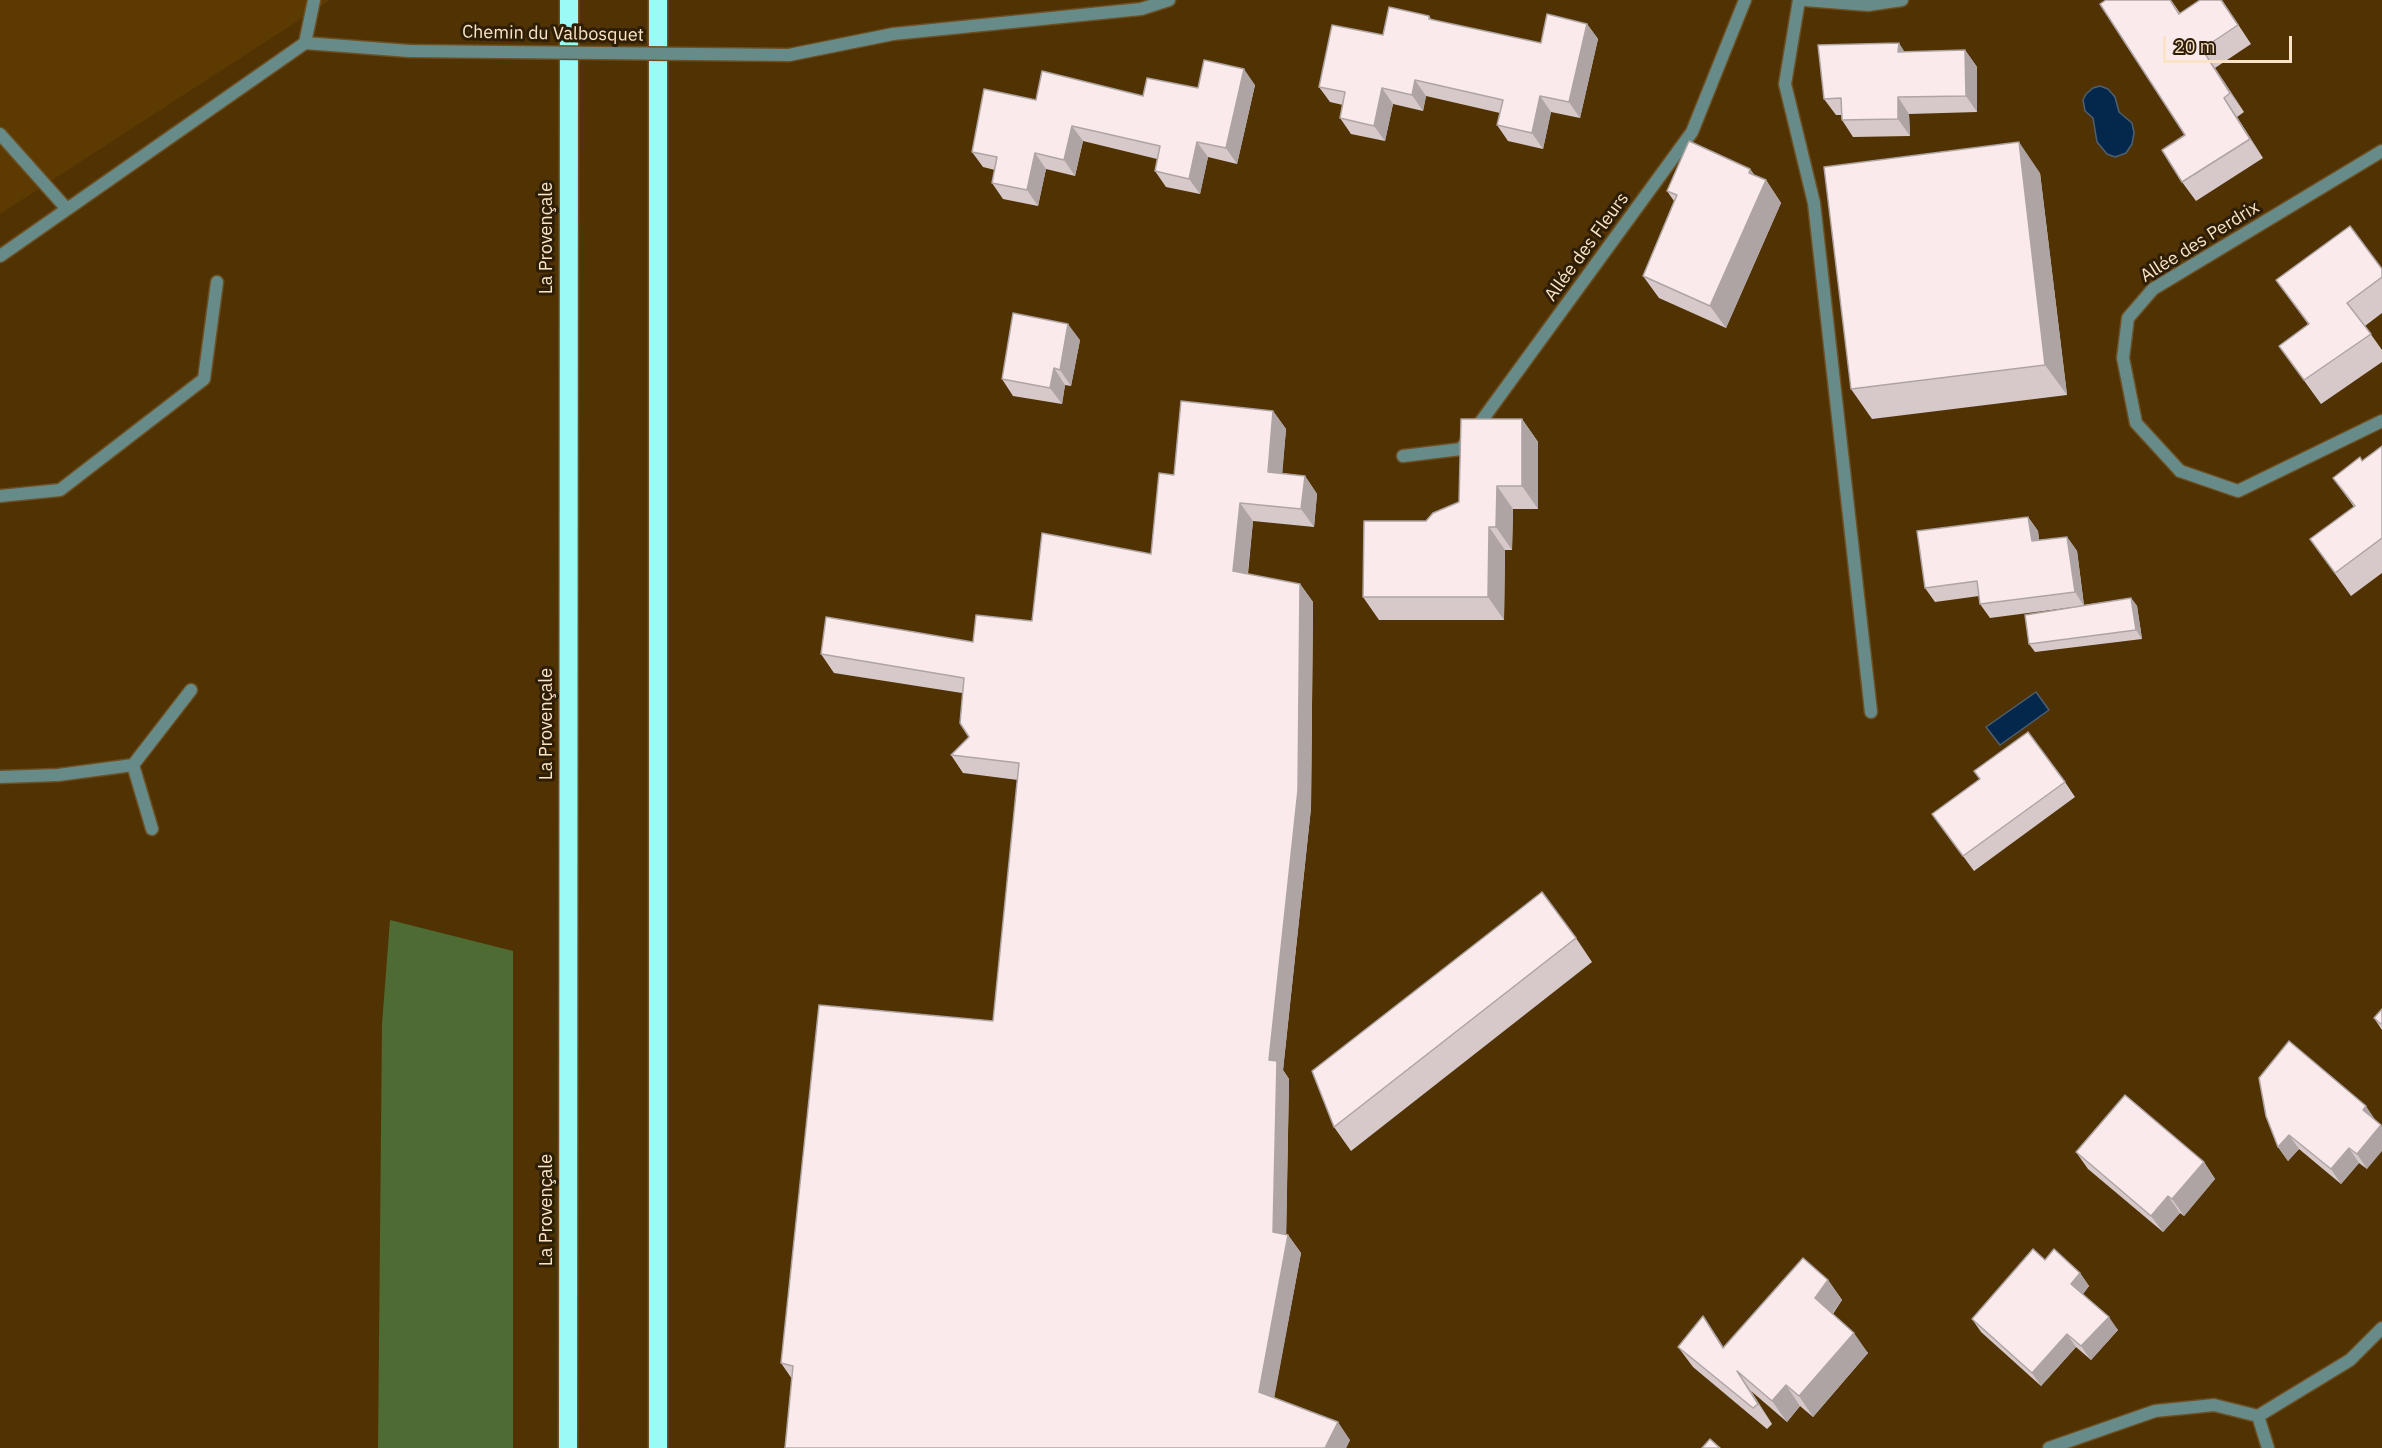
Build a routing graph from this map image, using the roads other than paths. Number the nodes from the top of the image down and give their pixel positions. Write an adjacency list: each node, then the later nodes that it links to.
1 (314, 0): 9 (street)
2 (568, 0): 25 (highway, La Provençale)
3 (658, 0): 26 (highway)
4 (1169, 0): 9 (street, Chemin du Valbosquet, bridge)
5 (1745, 0): 16 (street, Allée des Fleurs)
6 (1799, 0): 19 (street)
7 (1804, 0): 8 (street)
8 (1902, 0)
9 (305, 43): 12 (street)
10 (0, 134): 12 (street)
11 (2382, 151): 15 (street, Allée des Perdrix)
12 (66, 208): 13 (street)
13 (0, 256)
14 (217, 282): 17 (street)
15 (2382, 421)
16 (1403, 456)
17 (0, 496)
18 (191, 690): 20 (street)
19 (1871, 712)
20 (133, 765): 21 (street); 22 (street)
21 (0, 777)
22 (152, 829)
23 (2382, 1328): 24 (street)
24 (2258, 1416): 27 (street); 28 (street)
25 (568, 1448)
26 (658, 1448)
27 (2049, 1448)
28 (2268, 1448)

